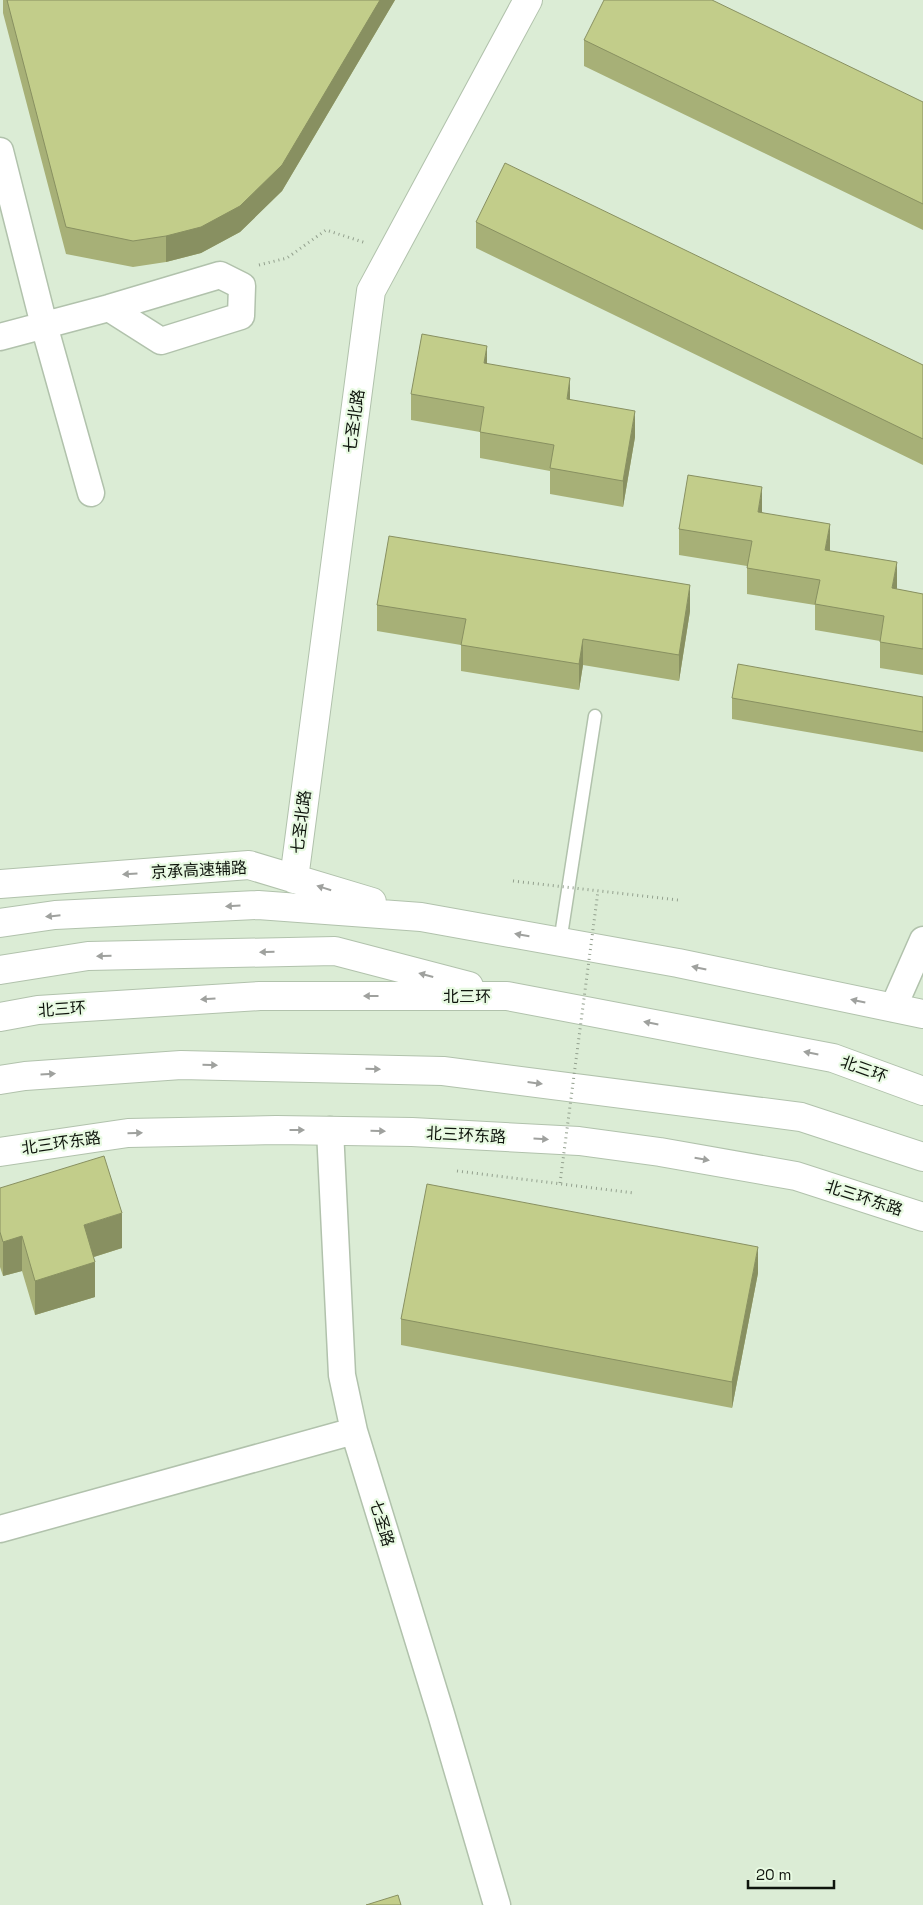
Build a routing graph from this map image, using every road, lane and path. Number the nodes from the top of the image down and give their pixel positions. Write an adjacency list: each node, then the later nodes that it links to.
1 (528, 0): 3 (main road, 七圣北路)
2 (0, 151): 6 (street)
3 (393, 251): 4 (path); 10 (main road, 七圣北路)
4 (220, 275): 5 (street); 5 (street)
5 (110, 308): 6 (street)
6 (44, 325): 7 (street); 8 (street)
7 (0, 336)
8 (91, 493)
9 (595, 716): 18 (lane)
10 (294, 879): 12 (main road, 京承高速辅路, one-way to 12); 15 (main road, 京承高速辅路, one-way to 10)
11 (513, 882): 13 (path, bridge)
12 (0, 884)
13 (598, 891): 14 (path, bridge); 30 (path, bridge)
14 (678, 900)
15 (421, 917): 16 (main road, one-way to 16); 18 (main road, one-way to 15)
16 (0, 923)
17 (923, 940): 21 (street)
18 (560, 942): 21 (main road, one-way to 18)
19 (0, 970): 20 (main road, one-way to 19)
20 (507, 996): 23 (main road, 北三环, one-way to 23); 25 (main road, 北三环, one-way to 20)
21 (893, 1008): 22 (main road)
22 (923, 1014)
23 (0, 1017)
24 (0, 1080): 28 (main road, one-way to 28)
25 (923, 1091)
26 (330, 1130): 27 (main road, 北三环东路, one-way to 26); 32 (main road, 北三环东路, one-way to 32); 33 (street, 七圣路)
27 (0, 1152)
28 (923, 1157)
29 (457, 1171): 30 (path)
30 (560, 1183): 31 (path)
31 (634, 1193)
32 (923, 1217)
33 (354, 1431): 34 (street); 35 (street, 七圣路)
34 (0, 1529)
35 (497, 1905)

